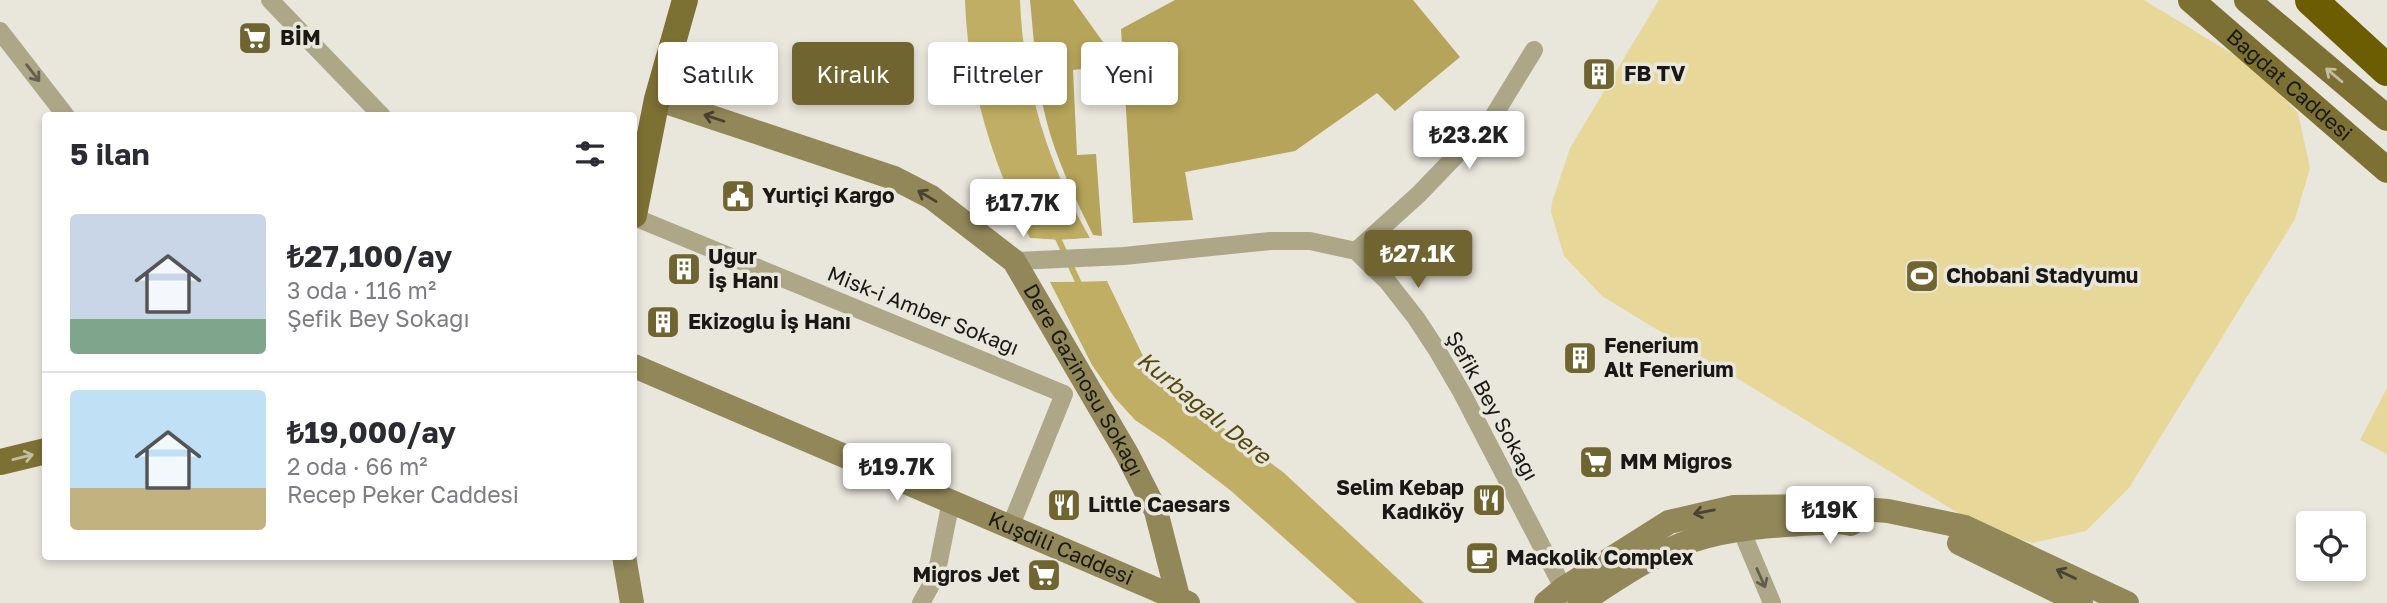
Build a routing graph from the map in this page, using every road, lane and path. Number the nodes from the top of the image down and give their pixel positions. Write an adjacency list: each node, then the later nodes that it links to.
1 (270, 0): 11 (street)
2 (685, 0): 9 (main road)
3 (2191, 0): 13 (main road, Bağdat Caddesi)
4 (2247, 0): 12 (main road, Bağdat Caddesi, one-way to 4)
5 (2311, 0): 8 (highway)
6 (0, 32): 10 (street, one-way to 10)
7 (1534, 50): 16 (street)
8 (2387, 70)
9 (657, 99): 14 (main road); 17 (main road, Dere Gazinosu Sokağı, one-way to 9)
10 (63, 112)
11 (378, 112)
12 (2387, 118)
13 (2387, 170)
14 (637, 201)
15 (637, 217): 20 (street, Misk-i Amber Sokağı)
16 (1356, 251): 17 (street); 28 (street, Şefik Bey Sokağı)
17 (1024, 261): 19 (main road, Dere Gazinosu Sokağı)
18 (637, 367): 23 (main road, Kuşdili Caddesi)
19 (1078, 368): 20 (street); 29 (main road, Dere Gazinosu Sokağı)
20 (1065, 394): 25 (street)
21 (42, 452): 22 (main road, one-way to 21)
22 (0, 463)
23 (951, 501): 25 (main road, Kuşdili Caddesi); 32 (street)
24 (1737, 518): 28 (main road); 33 (street, one-way to 33); 34 (main road); 35 (main road, one-way to 24)
25 (1011, 525): 29 (main road, Kuşdili Caddesi)
26 (613, 560): 30 (main road)
27 (625, 560): 31 (main road)
28 (1565, 600)
29 (1184, 601)
30 (620, 603)
31 (632, 603)
32 (921, 603)
33 (1772, 603)
34 (2081, 603)
35 (2127, 603)

